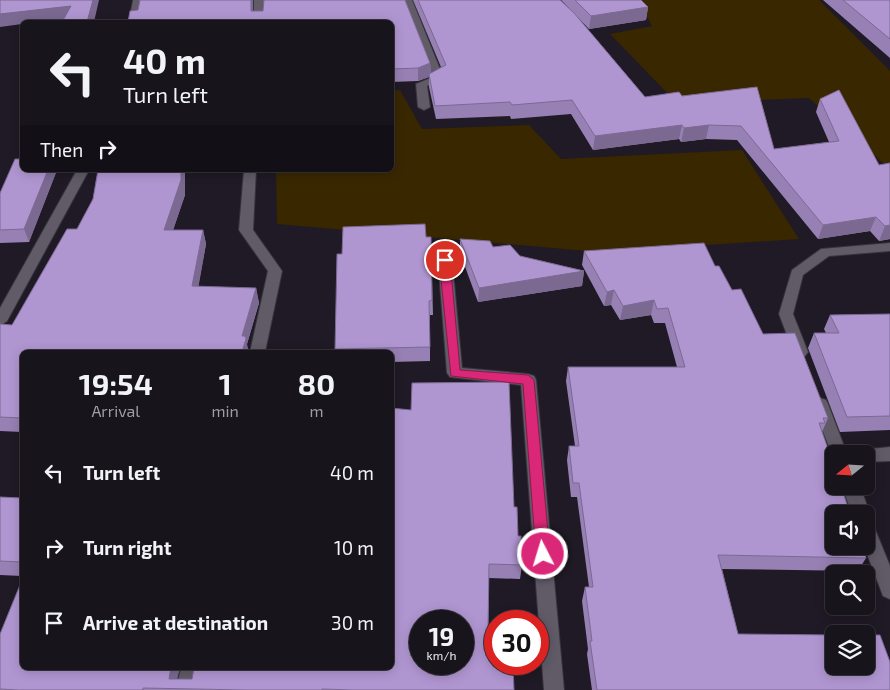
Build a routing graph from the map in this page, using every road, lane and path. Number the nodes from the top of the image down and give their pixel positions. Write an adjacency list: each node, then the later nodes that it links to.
1 (138, 0): 4 (street)
2 (258, 0): 5 (street)
3 (407, 0): 6 (street)
4 (134, 20)
5 (258, 20)
6 (424, 107)
7 (82, 172): 11 (street)
8 (250, 172): 12 (street)
9 (890, 247): 13 (street)
10 (445, 260): 22 (street)
11 (0, 321)
12 (258, 350)
13 (807, 370)
14 (814, 388): 15 (street)
15 (835, 445)
16 (890, 454): 17 (street)
17 (875, 455)
18 (875, 551): 19 (street)
19 (890, 590)
20 (190, 670): 21 (street)
21 (186, 690)
22 (554, 690)

